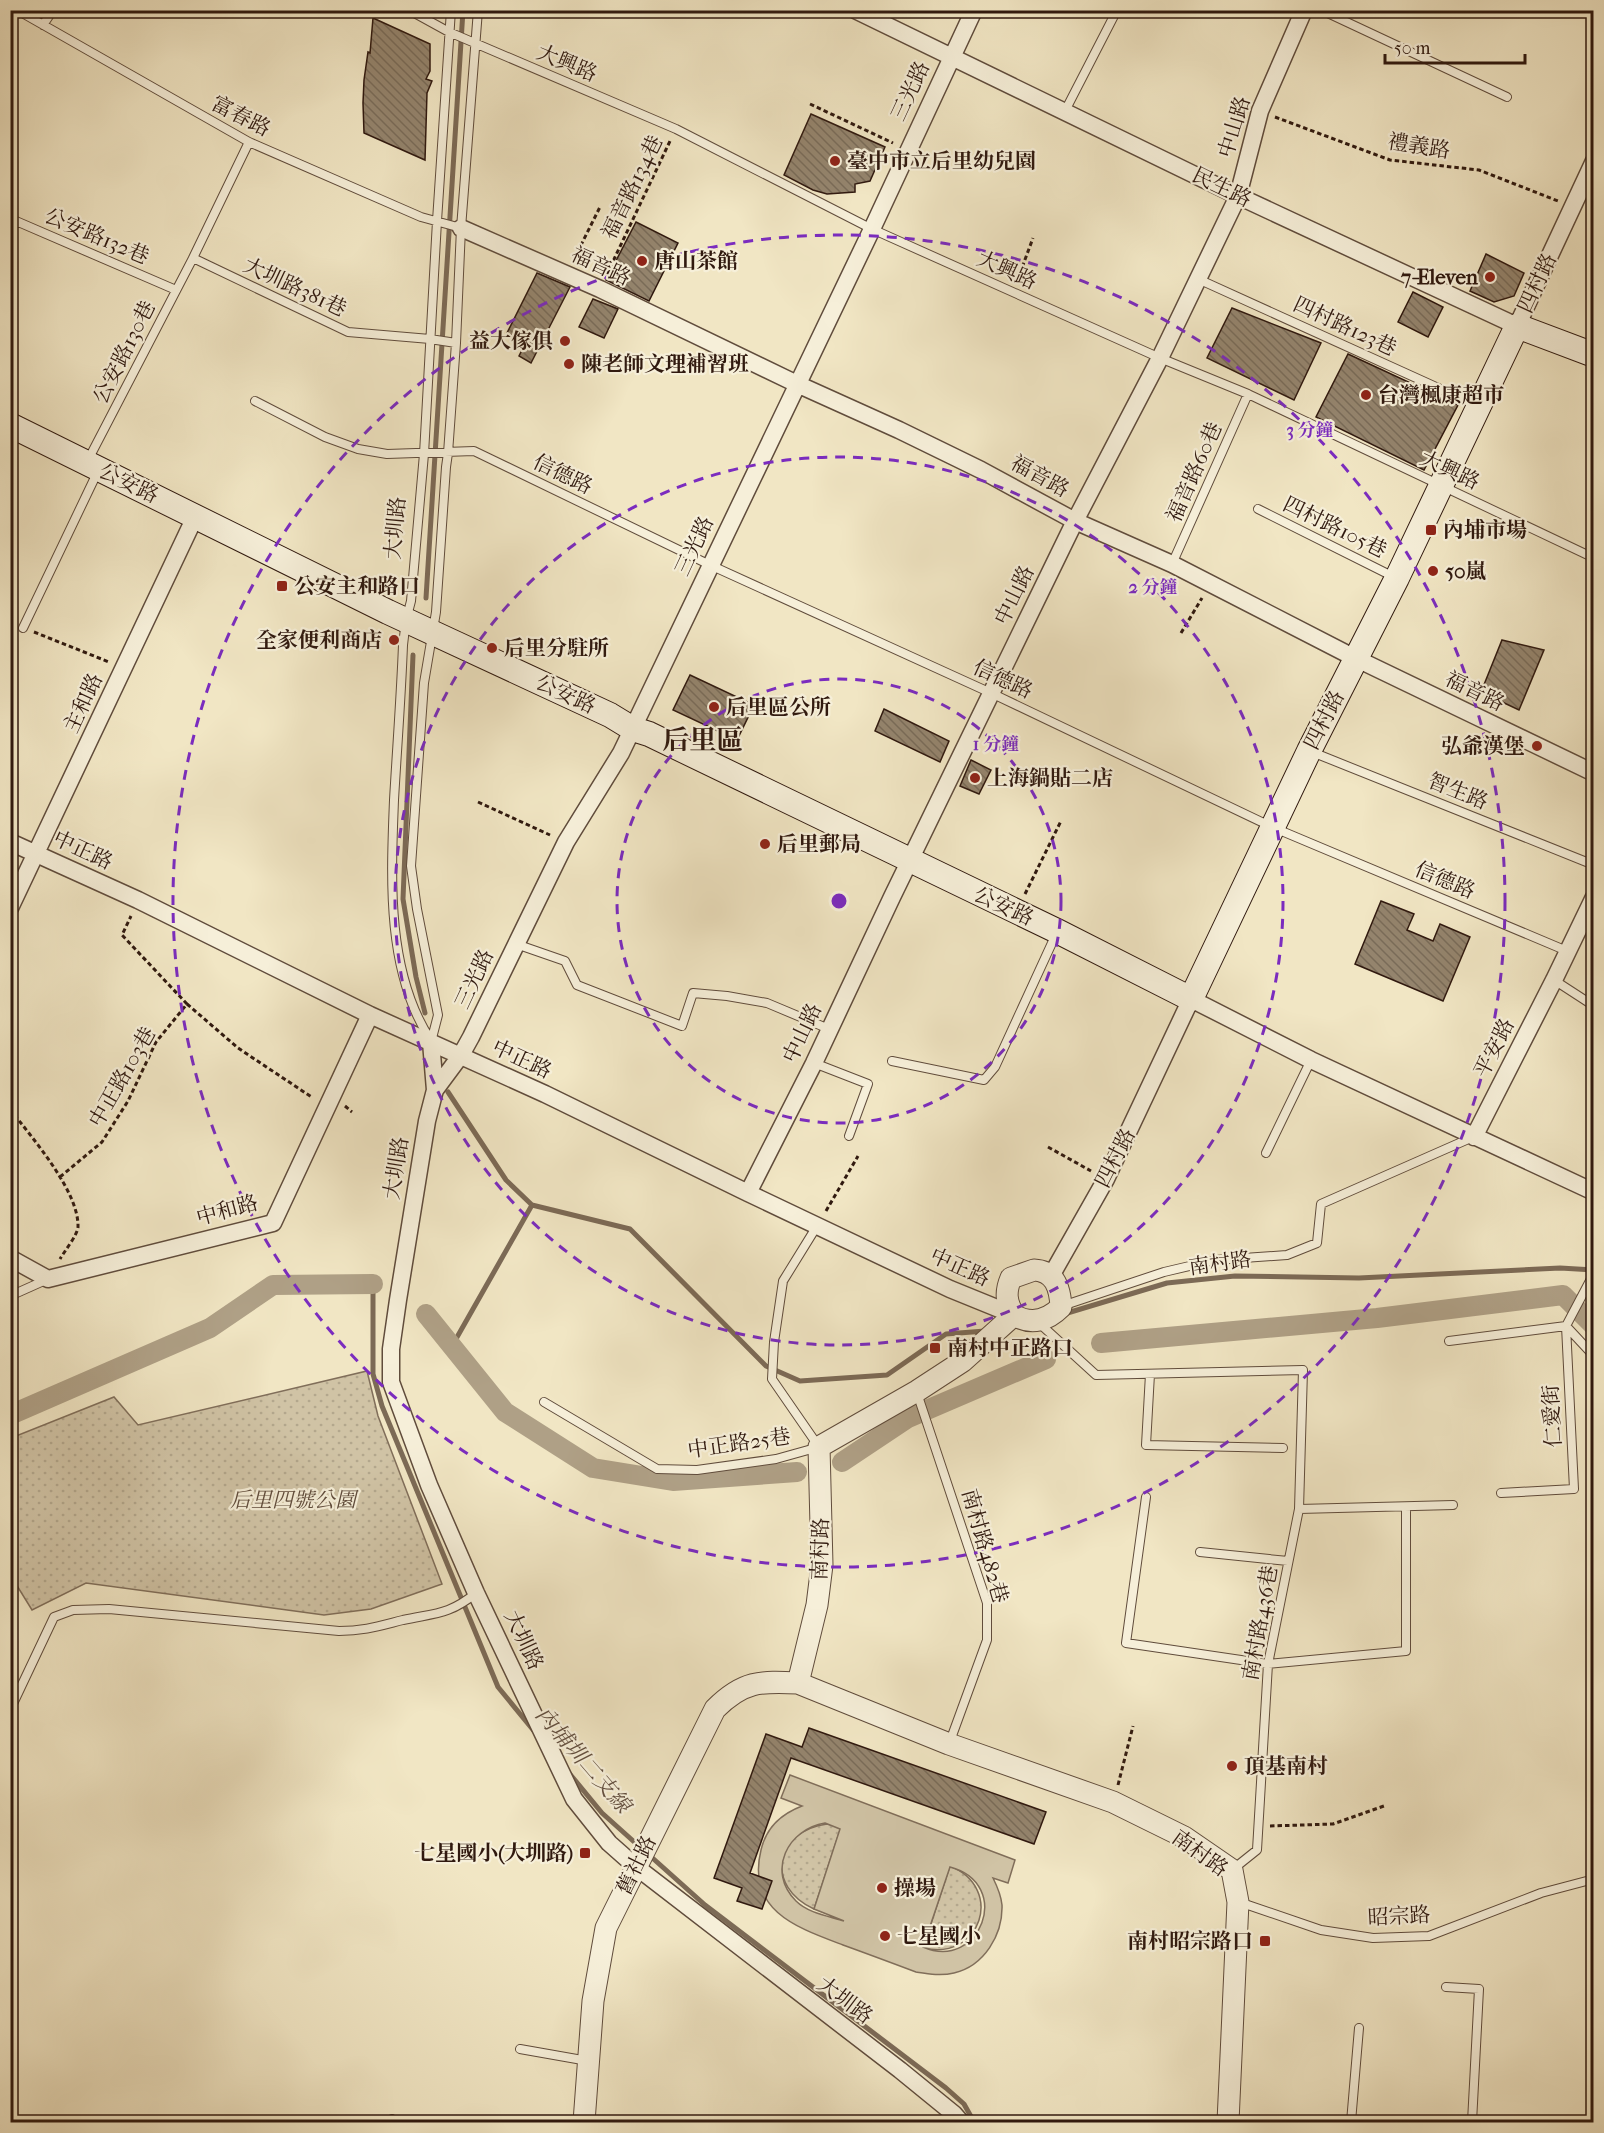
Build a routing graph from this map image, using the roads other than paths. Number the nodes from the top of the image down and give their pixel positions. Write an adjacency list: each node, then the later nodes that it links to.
1 (17, 10): 11 (lane, 富春路)
2 (53, 10): 11 (lane)
3 (409, 10): 12 (lane, 大興路)
4 (451, 10): 12 (lane, 大圳路)
5 (478, 10): 13 (lane, 大圳路)
6 (855, 10): 14 (street, 民生路)
7 (974, 10): 14 (street, 三光路)
8 (1117, 10): 16 (lane)
9 (1304, 10): 19 (street, 中山路)
10 (1321, 10): 15 (lane)
11 (43, 25): 17 (lane, 富春路)
12 (449, 32): 13 (lane, 大興路); 21 (lane, 大圳路)
13 (476, 44): 22 (lane, 大圳路); 23 (lane, 大興路)
14 (951, 56): 16 (street, 民生路); 23 (street, 三光路)
15 (1507, 97)
16 (1065, 111): 19 (street, 民生路)
17 (249, 142): 21 (lane, 富春路); 25 (lane, 公安路130巷)
18 (1593, 161): 28 (street, 四村路)
19 (1238, 196): 26 (street, 中山路); 28 (street, 民生路)
20 (14, 220): 24 (lane, 公安路132巷); 27 (lane, 公安路132巷)
21 (436, 221): 22 (lane, 富春路); 29 (lane, 大圳路)
22 (461, 228): 30 (lane, 大圳路); 33 (street, 福音路)
23 (872, 229): 32 (lane, 大興路); 33 (street, 三光路)
24 (10, 234)
25 (193, 258): 27 (lane, 公安路130巷); 29 (lane, 大圳路381巷)
26 (1197, 278): 32 (street, 中山路); 36 (lane, 四村路123巷)
27 (176, 290): 40 (lane, 公安路130巷)
28 (1517, 326): 31 (main road, 民生路); 36 (main road, 四村路)
29 (430, 339): 30 (lane, 大圳路381巷); 39 (lane, 大圳路)
30 (456, 343): 38 (lane, 大圳路)
31 (1593, 356)
32 (1160, 358): 34 (lane, 大興路); 44 (street, 中山路)
33 (797, 384): 44 (street, 福音路); 47 (street, 三光路)
34 (1248, 394): 41 (lane, 大興路); 46 (lane, 福音路60巷)
35 (255, 401): 39 (lane, 信德路)
36 (1478, 406): 41 (main road, 四村路)
37 (10, 425): 40 (main road, 公安路)
38 (448, 453): 39 (lane, 信德路); 47 (lane, 信德路); 51 (lane, 大圳路)
39 (424, 454): 49 (lane, 大圳路)
40 (93, 465): 43 (main road, 公安路); 50 (lane, 公安路130巷)
41 (1440, 486): 45 (lane, 大興路); 48 (main road, 四村路)
42 (1258, 509): 48 (lane, 四村路105巷)
43 (195, 517): 49 (main road, 公安路); 59 (street, 主和路)
44 (1076, 521): 46 (street, 福音路); 53 (street, 中山路)
45 (1593, 558)
46 (1172, 564): 52 (street, 福音路)
47 (710, 565): 53 (lane, 信德路); 54 (street, 三光路)
48 (1397, 578): 52 (main road, 四村路)
49 (406, 620): 51 (main road, 公安路); 72 (lane, 大圳路)
50 (23, 628)
51 (433, 632): 54 (main road, 公安路); 72 (lane, 大圳路)
52 (1355, 658): 55 (main road, 四村路); 56 (street, 福音路)
53 (991, 693): 57 (lane, 信德路); 60 (street, 中山路)
54 (633, 729): 60 (main road, 公安路); 65 (street, 三光路)
55 (1309, 750): 57 (main road, 四村路); 61 (lane, 智生路)
56 (1593, 774)
57 (1272, 827): 66 (lane, 信德路); 68 (main road, 四村路)
58 (10, 842): 59 (street, 中正路)
59 (37, 854): 63 (street, 主和路); 70 (street, 中正路)
60 (909, 861): 64 (main road, 公安路); 71 (street, 中山路)
61 (1593, 865)
62 (1593, 897): 66 (street, 平安路)
63 (10, 908)
64 (1057, 931): 68 (main road, 公安路); 75 (lane, 公安路)
65 (516, 944): 71 (lane); 73 (street, 三光路)
66 (1567, 951): 67 (street, 平安路)
67 (1554, 980): 69 (lane); 79 (street, 平安路)
68 (1191, 999): 74 (street, 公安路); 86 (street, 四村路)
69 (1593, 1006)
70 (370, 1015): 72 (street, 中正路); 87 (street, 中和路)
71 (829, 1029): 76 (street, 中山路)
72 (431, 1042): 73 (street, 中正路); 77 (street, 大圳路)
73 (461, 1055): 77 (street, 三光路); 82 (street, 中正路)
74 (1311, 1060): 79 (street, 公安路); 80 (lane)
75 (892, 1061)
76 (814, 1062): 78 (lane); 82 (street, 中山路)
77 (435, 1090): 107 (street, 大圳路)
78 (849, 1136)
79 (1474, 1137): 81 (street, 公安路); 89 (lane, 南村路)
80 (1266, 1153)
81 (1593, 1192)
82 (748, 1193): 83 (street, 中正路)
83 (817, 1226): 90 (street, 中正路); 98 (lane, 中正路25巷)
84 (10, 1258): 87 (street)
85 (1593, 1274): 92 (lane)
86 (1051, 1276): 89 (street); 90 (street)
87 (48, 1279): 88 (lane)
88 (10, 1296)
89 (1061, 1307): 91 (street, 南村路)
90 (1014, 1315): 91 (street); 96 (street)
91 (1037, 1321): 95 (lane)
92 (1566, 1326): 93 (lane); 94 (lane); 100 (lane, 仁愛街)
93 (1449, 1341)
94 (1593, 1356)
95 (1150, 1374): 99 (lane); 104 (lane, 南村路436巷)
96 (918, 1396): 98 (street); 111 (lane, 南村路482巷)
97 (544, 1402): 98 (lane, 中正路25巷)
98 (819, 1447): 109 (street, 南村路)
99 (1283, 1448)
100 (1501, 1494)
101 (1146, 1497): 108 (lane)
102 (1453, 1506): 103 (lane)
103 (1406, 1507): 104 (lane); 108 (lane)
104 (1299, 1509): 106 (lane, 南村路436巷)
105 (1200, 1552): 106 (lane)
106 (1288, 1561): 108 (lane, 南村路436巷)
107 (476, 1593): 110 (lane); 112 (street, 大圳路)
108 (1268, 1664): 113 (lane, 南村路436巷)
109 (798, 1683): 111 (street, 南村路); 112 (street, 舊社路)
110 (10, 1710)
111 (949, 1744): 113 (street, 南村路)
112 (635, 1866): 119 (street, 舊社路); 121 (street, 大圳路)
113 (1232, 1870): 115 (street, 南村路)
114 (1593, 1879): 115 (lane, 昭宗路)
115 (1238, 1902): 122 (street, 南村路)
116 (1446, 1987): 124 (lane)
117 (1359, 2028): 123 (lane)
118 (520, 2049): 119 (lane)
119 (589, 2061): 120 (street, 舊社路)
120 (584, 2122)
121 (961, 2122)
122 (1228, 2122)
123 (1351, 2122)
124 (1472, 2122)

